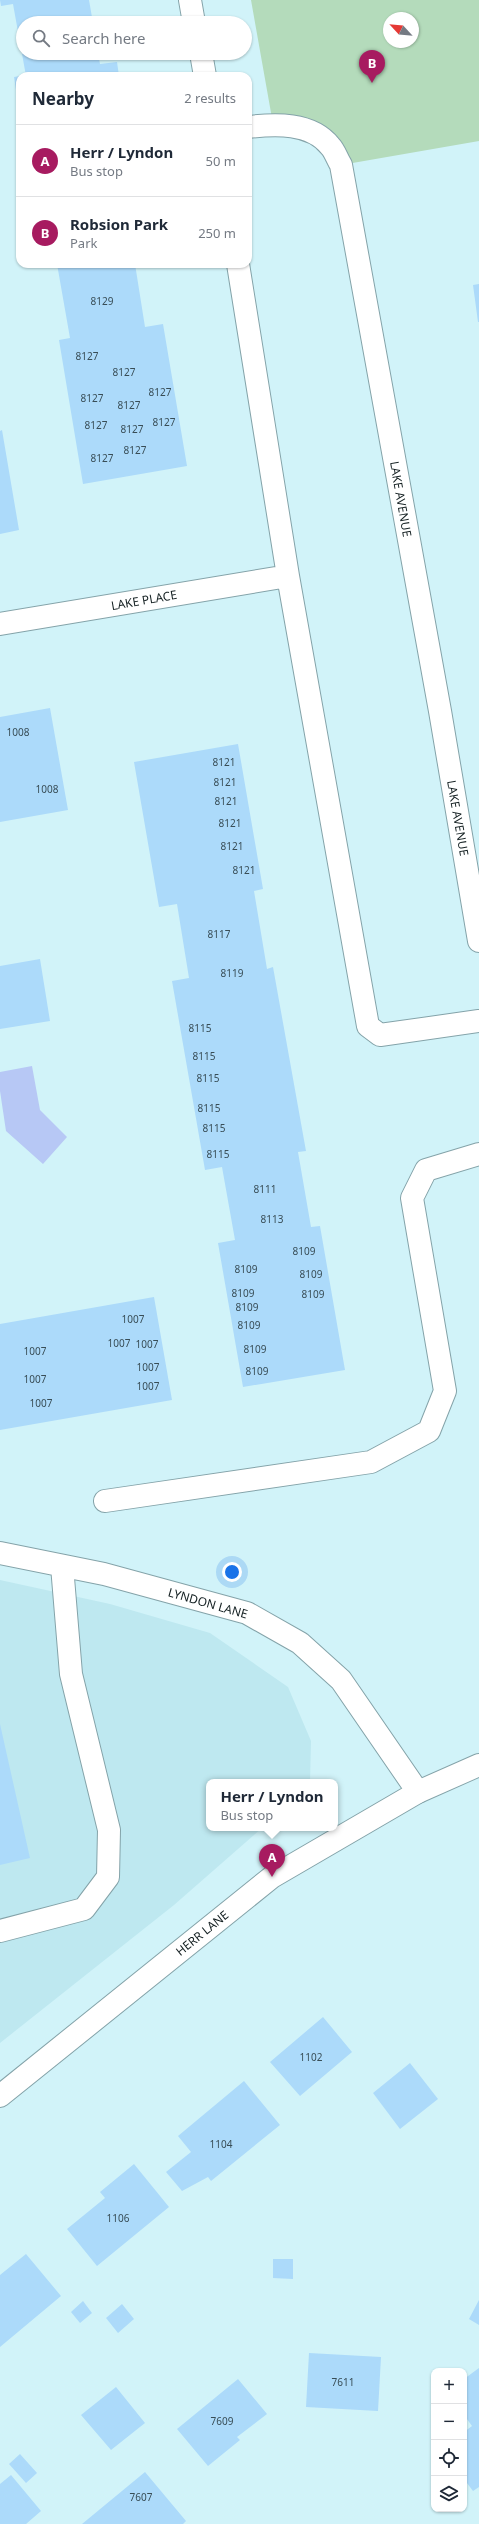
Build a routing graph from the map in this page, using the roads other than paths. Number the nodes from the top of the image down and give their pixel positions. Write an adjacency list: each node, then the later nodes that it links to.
1 (190, 0): 2 (street)
2 (193, 16)
3 (202, 60): 4 (street)
4 (204, 72)
5 (252, 127): 9 (street, LAKE AVENUE)
6 (239, 268): 7 (street)
7 (288, 576): 8 (street, LAKE PLACE); 10 (street)
8 (0, 624)
9 (479, 941)
10 (479, 1021)
11 (479, 1154): 12 (street)
12 (105, 1501)
13 (0, 1552): 14 (street, LYNDON LANE)
14 (62, 1566): 16 (street, LYNDON LANE); 17 (street)
15 (479, 1765): 16 (street)
16 (418, 1792): 18 (street, HERR LANE)
17 (0, 1931)
18 (0, 2096)

